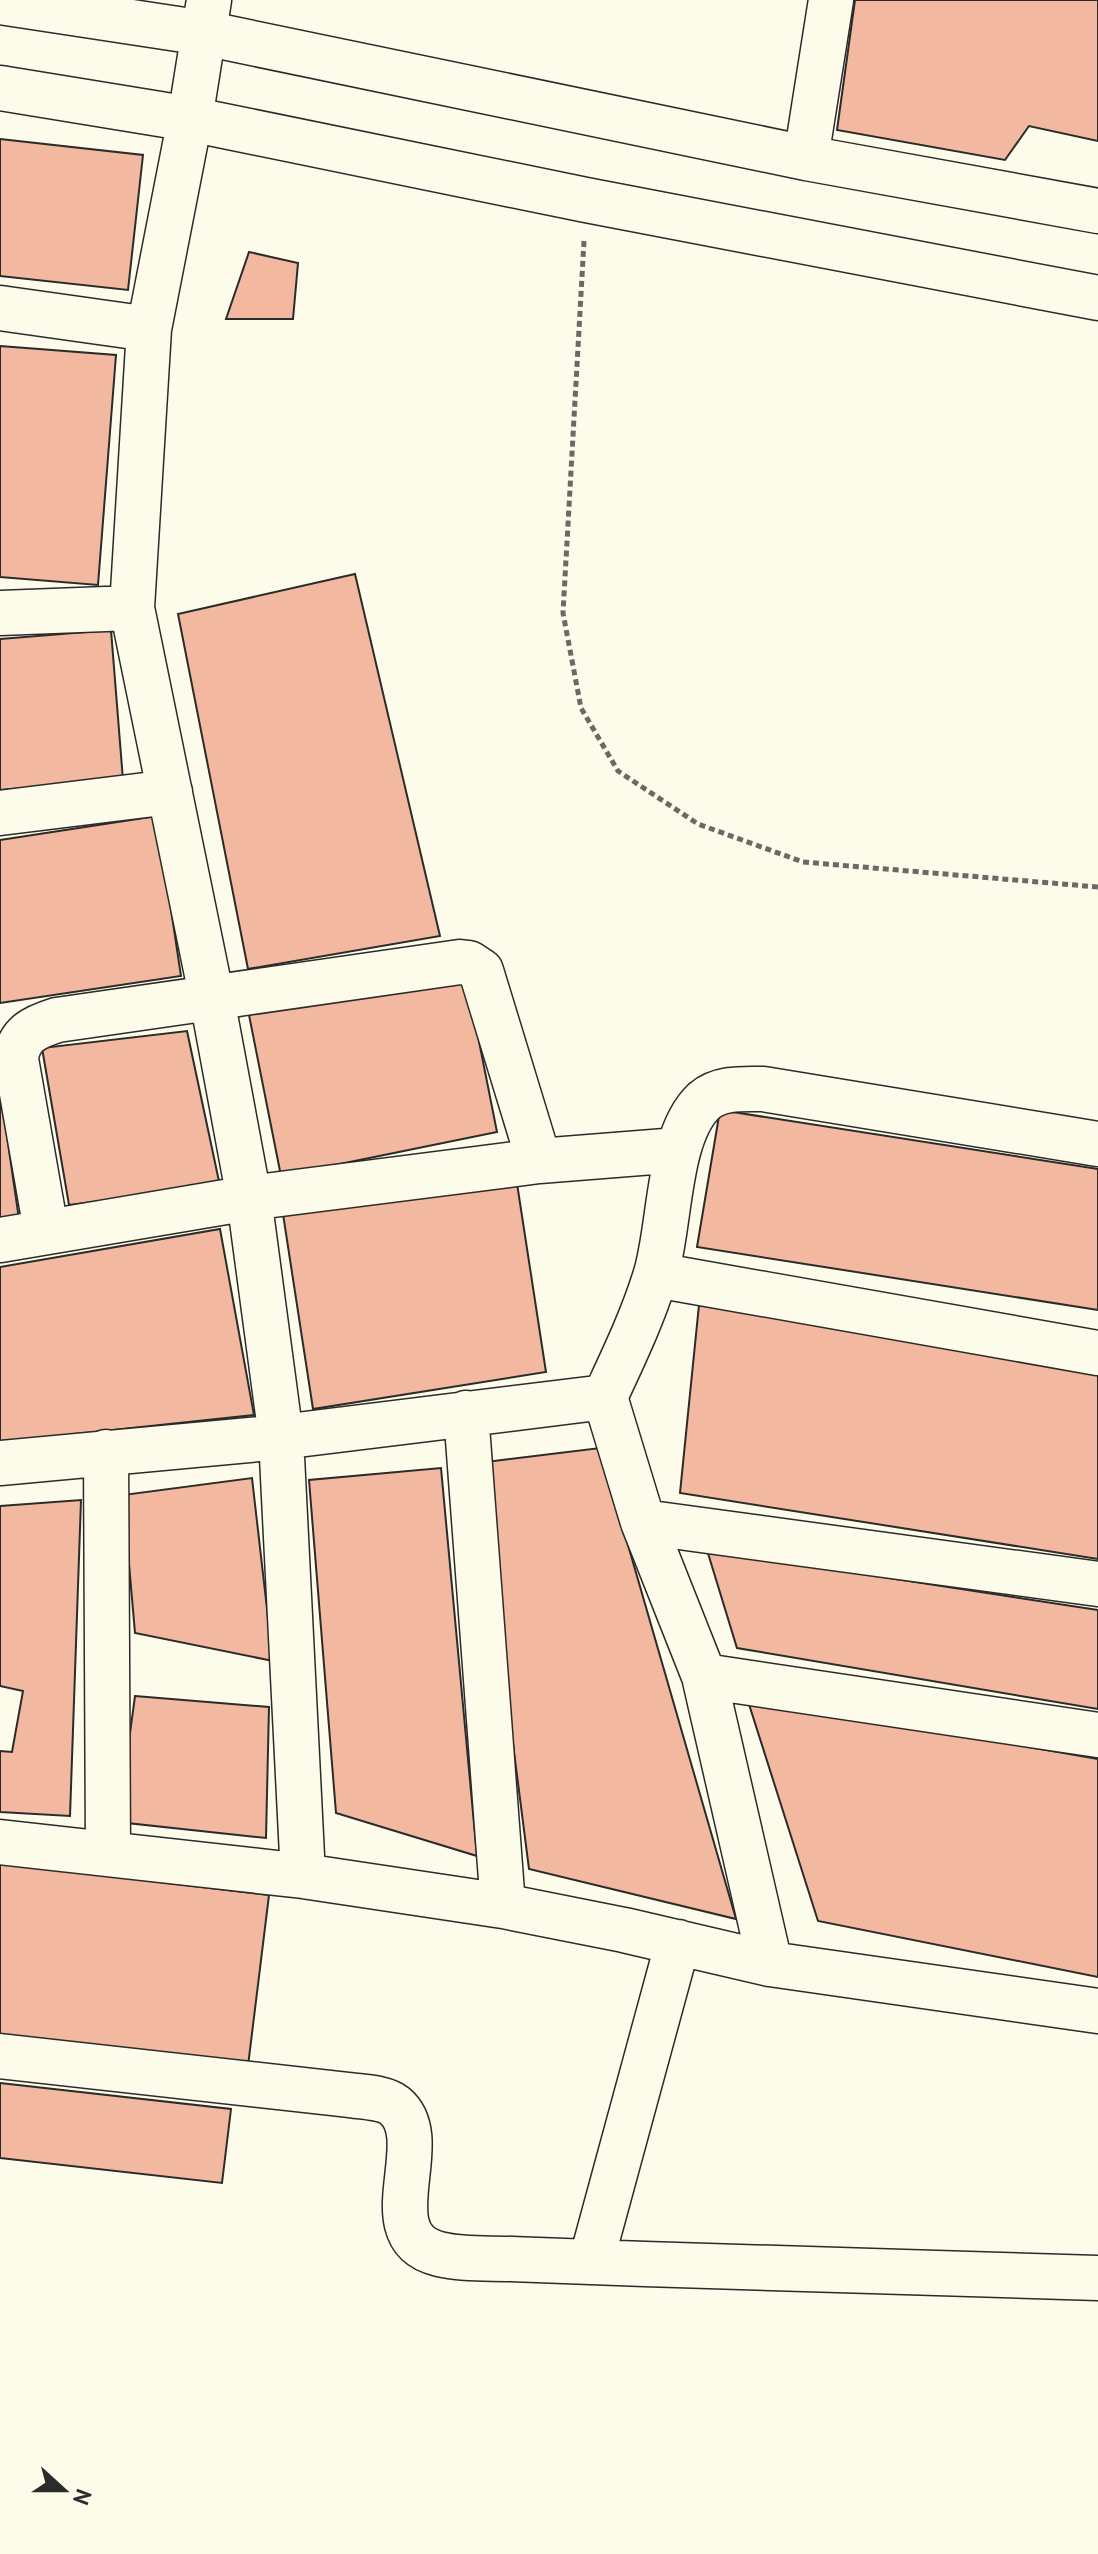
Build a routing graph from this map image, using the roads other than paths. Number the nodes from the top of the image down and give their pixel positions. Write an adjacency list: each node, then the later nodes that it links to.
1 (831, 0): 6 (street)
2 (0, 2): 3 (street)
3 (206, 16): 5 (street); 6 (street)
4 (0, 88): 5 (street)
5 (190, 119): 8 (street); 10 (street)
6 (806, 158): 7 (street)
7 (1098, 211)
8 (1098, 298)
9 (0, 308): 10 (street)
10 (149, 329): 11 (street)
11 (132, 608): 12 (street); 13 (street)
12 (0, 613)
13 (170, 792): 14 (street); 15 (street)
14 (0, 813)
15 (212, 999): 18 (street); 19 (street); 20 (street)
16 (1098, 1144): 17 (street)
17 (678, 1150): 18 (street); 22 (street)
18 (539, 1161): 19 (street)
19 (249, 1198): 20 (street); 26 (street)
20 (46, 1230): 21 (street)
21 (0, 1240)
22 (656, 1275): 23 (street); 24 (street)
23 (1098, 1353)
24 (605, 1397): 25 (street); 29 (street)
25 (466, 1413): 26 (street); 36 (street)
26 (281, 1437): 27 (street); 35 (street)
27 (106, 1452): 28 (street); 34 (street)
28 (0, 1463)
29 (643, 1522): 30 (street); 31 (street)
30 (1098, 1584)
31 (704, 1676): 32 (street); 38 (street)
32 (1098, 1735)
33 (0, 1842): 34 (street)
34 (108, 1854): 35 (street)
35 (303, 1876): 36 (street)
36 (503, 1906): 37 (street)
37 (678, 1942): 38 (street); 41 (street)
38 (770, 1964): 39 (street)
39 (1098, 2011)
40 (0, 2056): 41 (street)
41 (591, 2262): 42 (street)
42 (1098, 2278)

